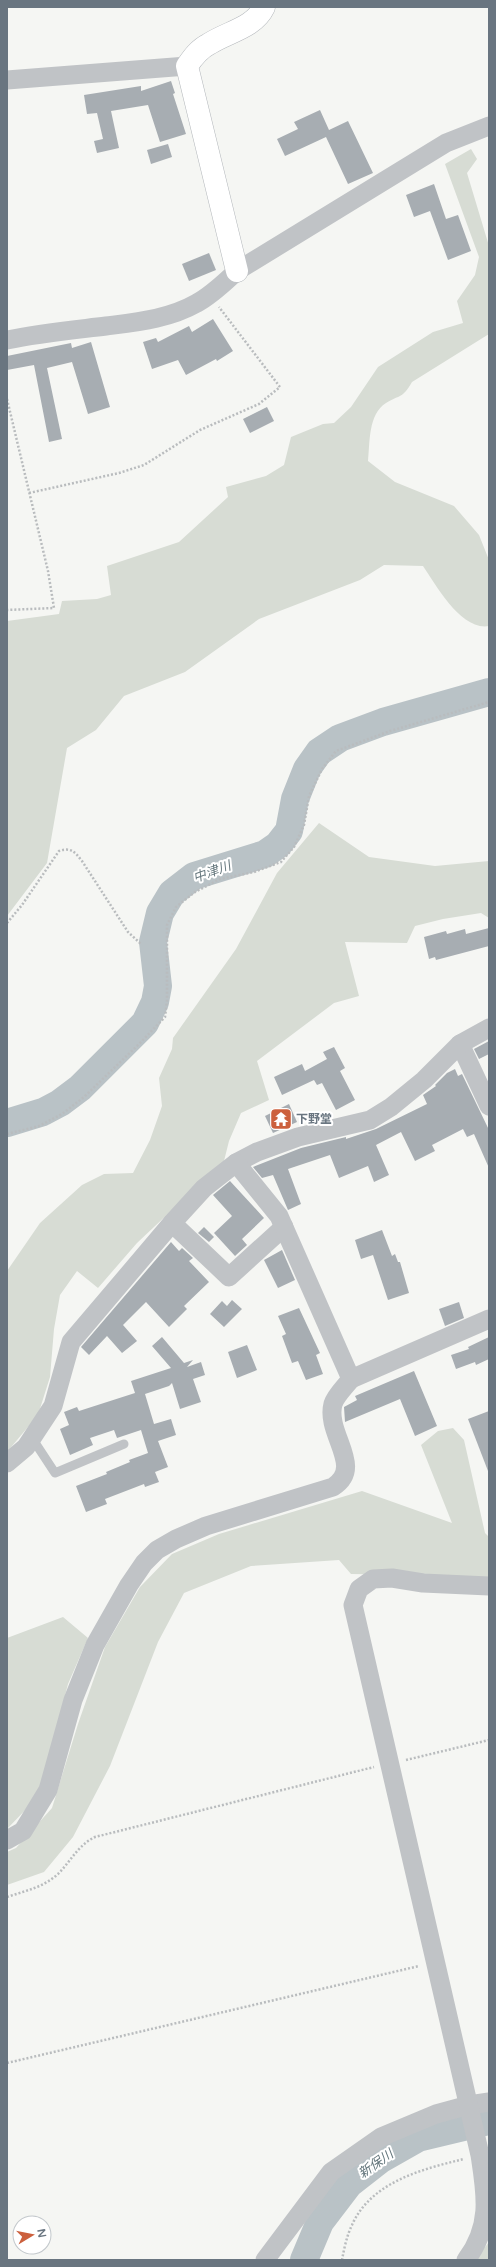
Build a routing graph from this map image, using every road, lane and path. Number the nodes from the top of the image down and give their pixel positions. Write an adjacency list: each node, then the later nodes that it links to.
1 (264, 7): 2 (street)
2 (187, 66): 3 (street); 5 (street)
3 (7, 80)
4 (489, 126): 5 (street)
5 (237, 271): 6 (street)
6 (209, 295): 7 (street); 9 (path)
7 (7, 340)
8 (7, 399): 9 (path)
9 (30, 493): 10 (path)
10 (7, 610)
11 (489, 702): 17 (path)
12 (7, 923): 13 (path)
13 (141, 944)
14 (489, 1028): 15 (street)
15 (460, 1044): 16 (street); 18 (street)
16 (489, 1106)
17 (7, 1134)
18 (236, 1163): 19 (street); 20 (street)
19 (172, 1223): 20 (street); 23 (street)
20 (284, 1227): 22 (street)
21 (489, 1319): 22 (street)
22 (352, 1379): 29 (street)
23 (32, 1438): 24 (lane); 25 (street)
24 (124, 1444)
25 (7, 1463)
26 (489, 1586): 28 (street)
27 (489, 1740): 28 (path)
28 (390, 1763): 30 (path); 31 (street)
29 (7, 1840)
30 (7, 1897)
31 (435, 1962): 32 (path); 34 (street)
32 (7, 2063)
33 (489, 2102): 34 (street)
34 (468, 2105): 35 (street); 36 (street)
35 (480, 2155): 37 (path); 38 (street)
36 (265, 2260)
37 (342, 2260)
38 (466, 2260)

